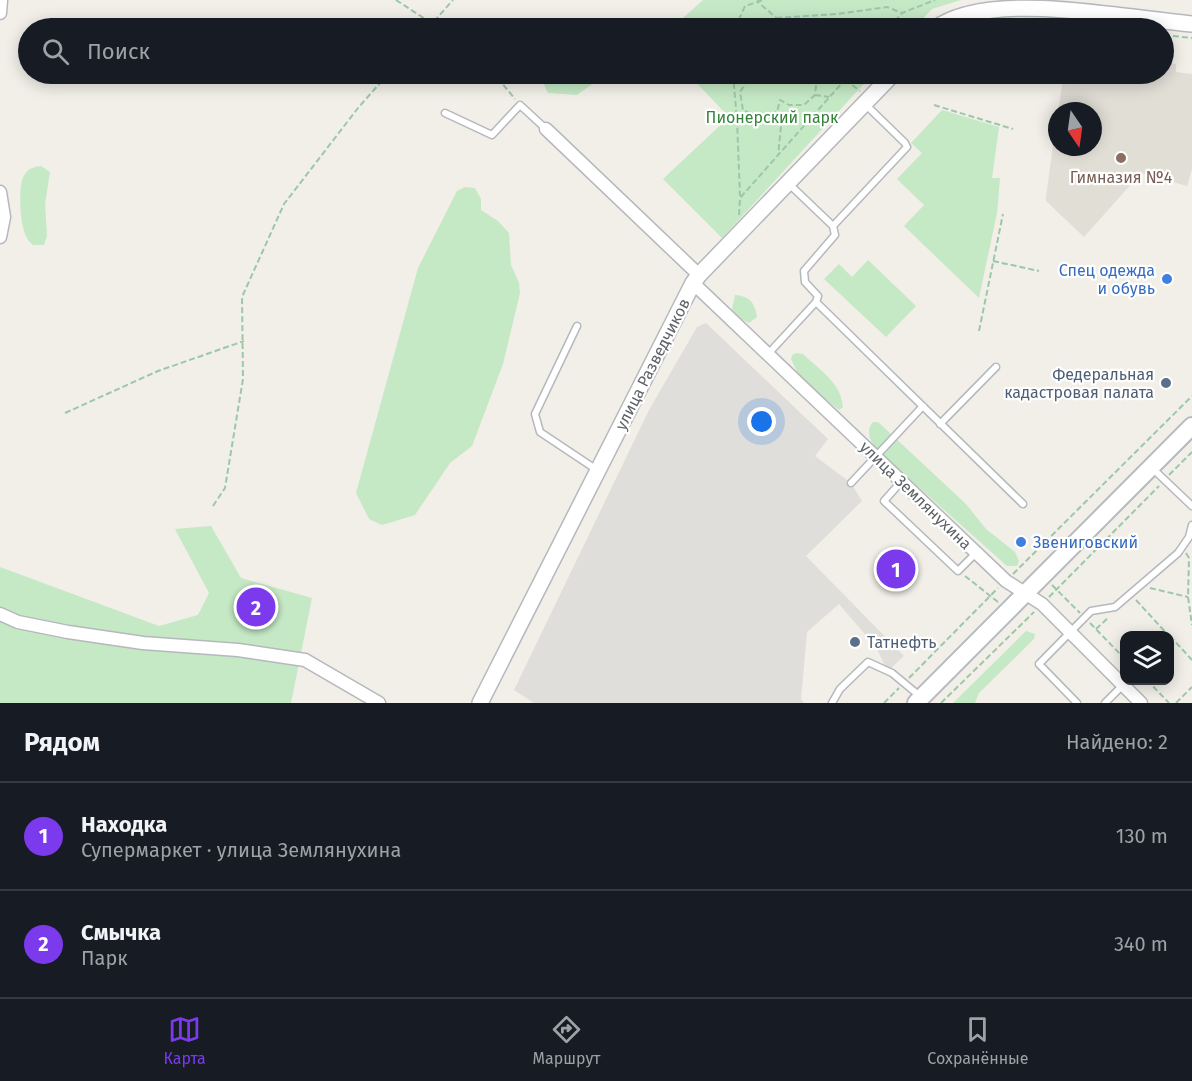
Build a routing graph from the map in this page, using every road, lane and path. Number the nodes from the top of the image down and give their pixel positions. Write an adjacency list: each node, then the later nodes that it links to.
1 (1, 0): 9 (street)
2 (396, 0): 11 (path)
3 (453, 0): 12 (path)
4 (762, 0): 6 (path)
5 (935, 0): 10 (path)
6 (758, 1): 13 (path); 14 (path)
7 (1043, 3): 8 (street); 18 (street)
8 (984, 8): 16 (street); 17 (lane)
9 (0, 13)
10 (902, 13): 14 (path); 15 (path)
11 (425, 18)
12 (437, 18)
13 (740, 18)
14 (776, 18)
15 (898, 18)
16 (954, 18)
17 (986, 18)
18 (1149, 18)
19 (1174, 21): 20 (street)
20 (1192, 24)
21 (1174, 36): 22 (path)
22 (1192, 38)
23 (379, 84): 56 (path)
24 (503, 84): 34 (path)
25 (734, 84): 39 (path)
26 (745, 84): 36 (path)
27 (816, 84): 31 (path)
28 (841, 84): 32 (path)
29 (850, 84): 33 (path)
30 (883, 84): 33 (street, улица Разведчиков)
31 (815, 95): 32 (path); 38 (path)
32 (829, 97): 42 (path)
33 (867, 101): 43 (street, улица Разведчиков); 47 (lane)
34 (520, 105): 37 (lane); 40 (lane)
35 (934, 105): 41 (path)
36 (743, 110): 38 (path); 39 (path)
37 (445, 113)
38 (768, 114): 42 (path)
39 (738, 120): 45 (path)
40 (546, 129): 52 (street, улица Землянухина)
41 (1013, 129)
42 (778, 157): 45 (path)
43 (788, 183): 47 (lane); 48 (street, улица Разведчиков)
44 (0, 192): 49 (street)
45 (740, 198): 48 (path)
46 (1003, 214): 50 (path)
47 (833, 226): 53 (lane)
48 (738, 235): 52 (street, улица Разведчиков)
49 (0, 237)
50 (993, 261): 51 (path); 55 (path)
51 (1039, 271)
52 (696, 279): 57 (street, улица Землянухина); 67 (street, улица Разведчиков)
53 (816, 302): 57 (lane); 60 (lane)
54 (577, 326): 67 (lane)
55 (979, 331)
56 (244, 341): 61 (path); 72 (path)
57 (768, 355): 65 (street, улица Землянухина)
58 (996, 367): 62 (lane)
59 (1192, 396): 79 (path)
60 (923, 406): 62 (lane); 65 (lane)
61 (65, 413)
62 (940, 423): 71 (lane)
63 (1192, 426): 66 (main road)
64 (1192, 452): 68 (path)
65 (876, 457): 69 (street, улица Землянухина); 70 (lane)
66 (1151, 467): 68 (lane); 78 (main road)
67 (597, 471): 106 (street, улица Разведчиков)
68 (1165, 479): 73 (lane); 81 (path)
69 (902, 482): 76 (street, улица Землянухина); 77 (lane)
70 (851, 483)
71 (1023, 504)
72 (213, 506)
73 (1192, 506)
74 (1192, 525): 75 (lane)
75 (1183, 547): 80 (lane); 85 (path)
76 (976, 553): 77 (lane); 79 (street, улица Землянухина)
77 (958, 571): 84 (path)
78 (1043, 576): 81 (path); 82 (main road)
79 (1005, 581): 82 (street, улица Землянухина); 84 (path)
80 (1139, 585): 83 (lane); 85 (path)
81 (1057, 590): 86 (path); 90 (path)
82 (1024, 594): 86 (street, улица Землянухина); 88 (main road)
83 (1130, 594): 87 (lane); 94 (path)
84 (991, 595): 88 (path); 100 (path)
85 (1188, 597): 92 (path)
86 (1042, 604): 91 (path); 95 (street, улица Землянухина)
87 (1115, 607): 90 (lane); 93 (path)
88 (1006, 611): 91 (path); 104 (main road)
89 (0, 614): 105 (street)
90 (1084, 617): 93 (path); 95 (lane)
91 (1021, 625): 109 (path)
92 (1192, 625)
93 (1096, 629): 97 (path)
94 (1164, 631)
95 (1071, 632): 99 (street, улица Землянухина); 110 (lane)
96 (1174, 641): 98 (path)
97 (1120, 653)
98 (1192, 660)
99 (1120, 682)
100 (904, 683): 104 (lane); 107 (lane); 108 (path)
101 (1123, 685): 111 (lane); 112 (street, улица Землянухина)
102 (1151, 685): 113 (path)
103 (1192, 687): 114 (path)
104 (919, 700)
105 (379, 703)
106 (480, 703)
107 (832, 703)
108 (884, 703)
109 (941, 703)
110 (1077, 703)
111 (1105, 703)
112 (1141, 703)
113 (1169, 703)
114 (1176, 703)

